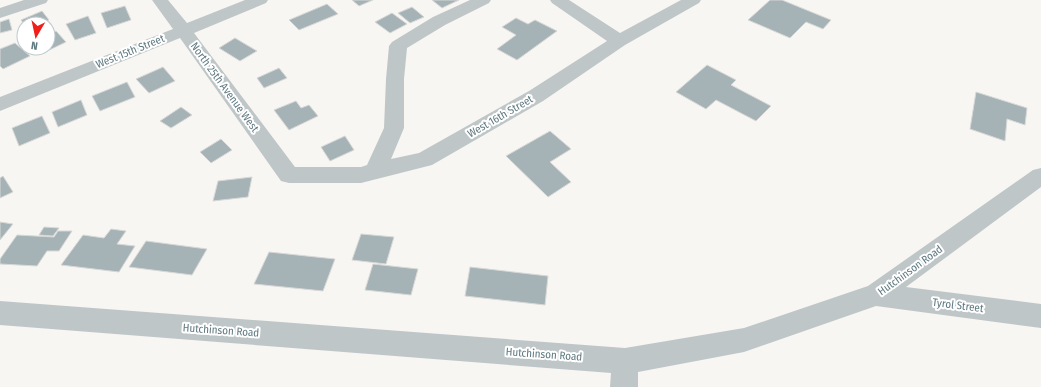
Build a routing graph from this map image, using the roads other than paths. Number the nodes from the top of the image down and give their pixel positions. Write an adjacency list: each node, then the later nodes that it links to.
1 (40, 0): 7 (street)
2 (160, 0): 8 (street, North 25th Avenue West)
3 (260, 0): 8 (street, West 15th Street)
4 (483, 0): 11 (street)
5 (558, 0): 9 (street)
6 (693, 0): 9 (street, West 16th Street)
7 (0, 13)
8 (183, 30): 10 (street, West 15th Street); 12 (street, North 25th Avenue West)
9 (619, 41): 11 (street, West 16th Street)
10 (0, 104)
11 (375, 172): 12 (street, West 16th Street)
12 (289, 175)
13 (1041, 176): 14 (street, Hutchinson Road)
14 (876, 295): 16 (street, Tyrol Street); 17 (street, Hutchinson Road)
15 (0, 313): 17 (street, Hutchinson Road)
16 (1041, 316)
17 (625, 360): 18 (street)
18 (624, 387)

